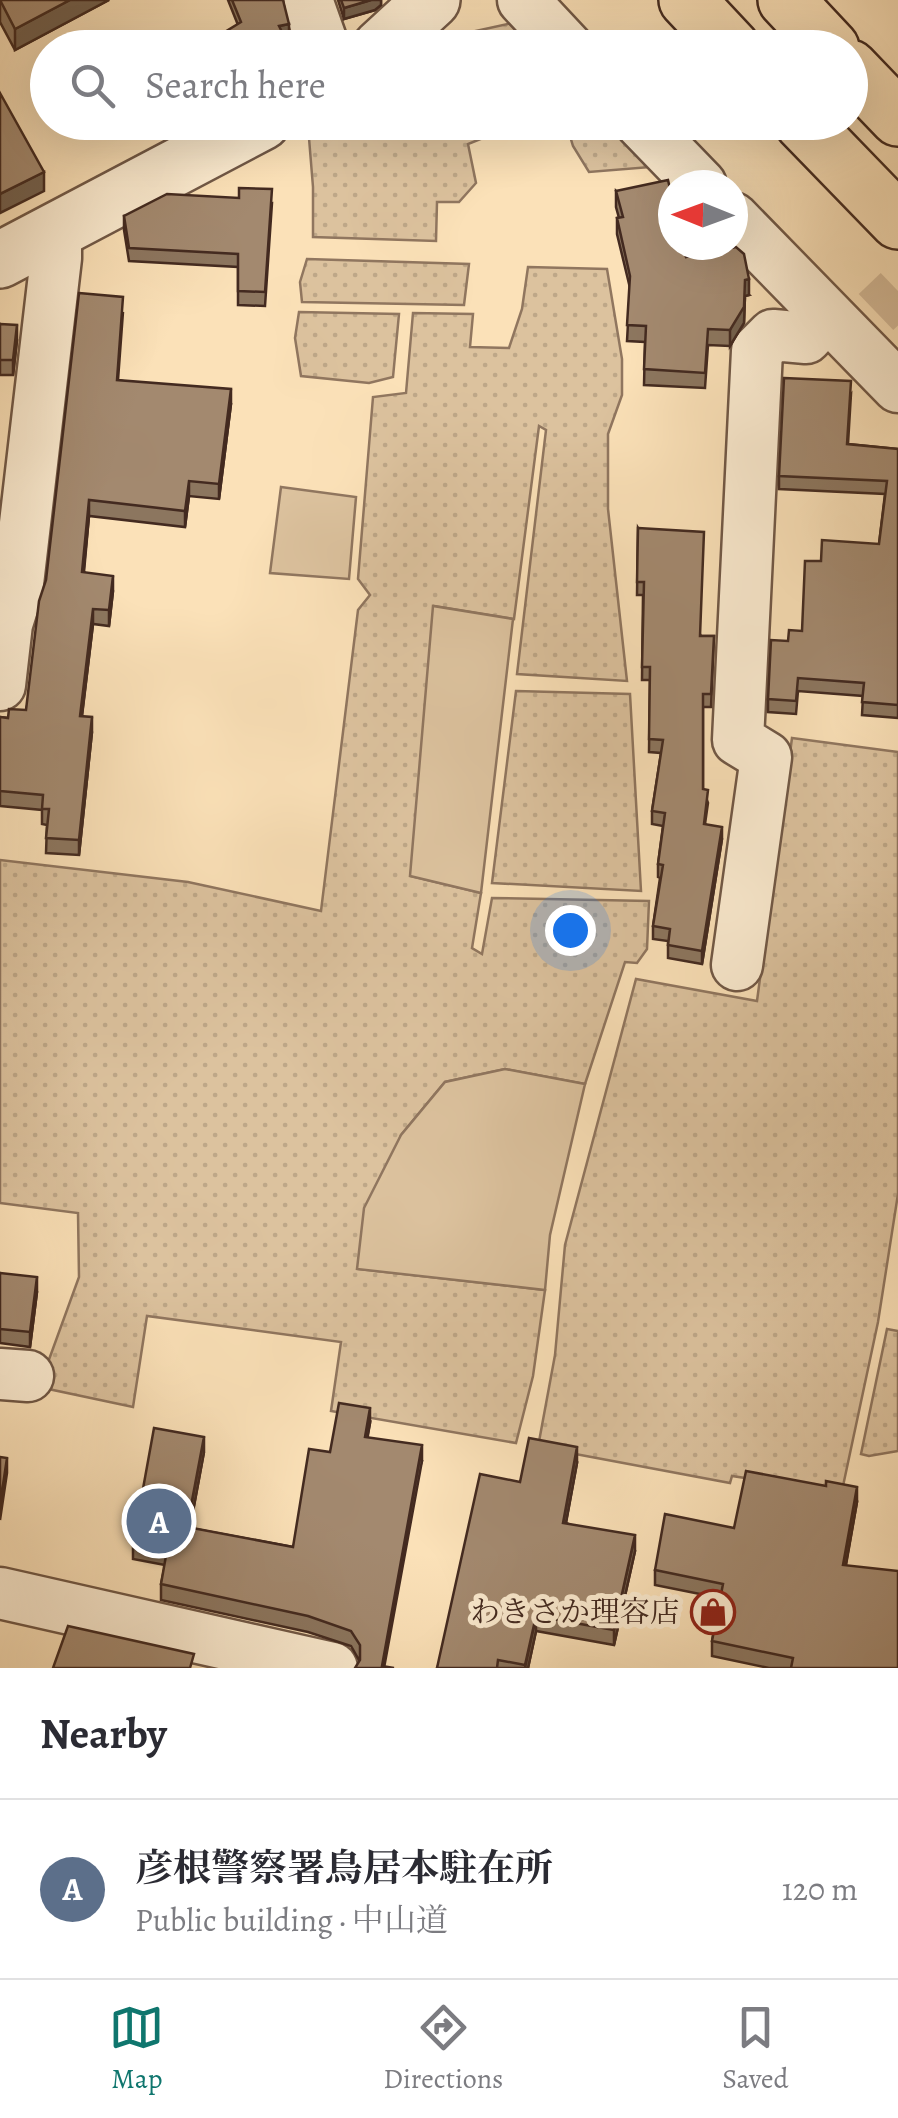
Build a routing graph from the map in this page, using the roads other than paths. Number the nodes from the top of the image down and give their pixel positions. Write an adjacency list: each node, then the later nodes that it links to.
1 (307, 0): 6 (street)
2 (432, 0): 7 (street)
3 (523, 0): 8 (street)
4 (687, 0): 9 (highway)
5 (786, 0): 10 (highway)
6 (318, 30)
7 (400, 30)
8 (551, 30)
9 (715, 30)
10 (814, 30)
11 (868, 87): 12 (highway)
12 (898, 118)
13 (228, 140): 18 (street)
14 (657, 140): 16 (street)
15 (819, 140): 17 (highway)
16 (686, 170)
17 (898, 221)
18 (56, 231): 20 (street); 23 (street)
19 (748, 231): 21 (street)
20 (0, 260)
21 (851, 323): 22 (street); 24 (street)
22 (898, 387)
23 (0, 685)
24 (737, 965)
25 (0, 1594): 26 (street)
26 (332, 1668)

